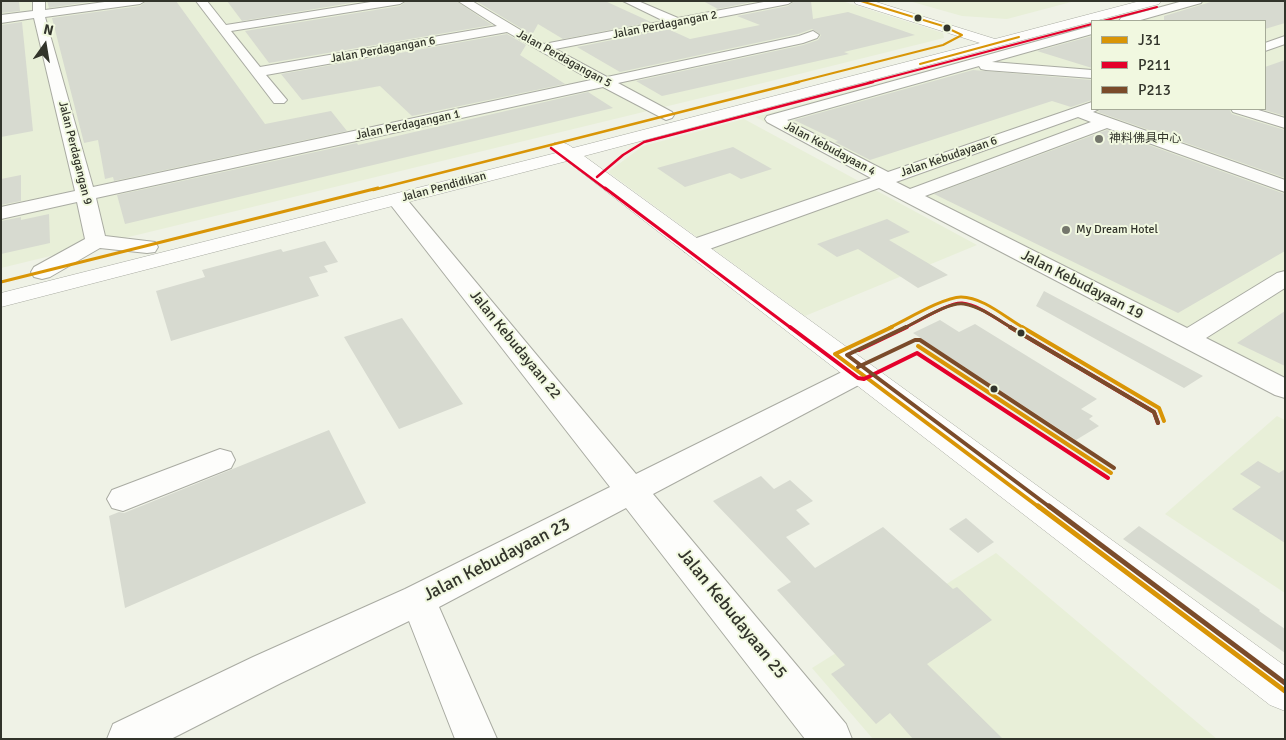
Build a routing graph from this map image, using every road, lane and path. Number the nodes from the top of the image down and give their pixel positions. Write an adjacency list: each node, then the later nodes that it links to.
1 (140, 1): 12 (street)
2 (200, 1): 21 (street)
3 (400, 1): 21 (street)
4 (463, 1): 19 (street, Jalan Perdagangan 5)
5 (628, 1): 17 (street)
6 (788, 1): 11 (street, Jalan Perdagangan 2)
7 (860, 1): 18 (main road)
8 (893, 1): 20 (main road)
9 (1155, 1): 13 (main road, Jalan Pendidikan)
10 (1197, 1): 13 (street)
11 (769, 3): 17 (street, Jalan Perdagangan 2)
12 (39, 8): 14 (street); 46 (street, Jalan Perdagangan 9)
13 (1122, 11): 15 (main road, Jalan Pendidikan); 24 (main road, Jalan Pendidikan)
14 (1, 20)
15 (1095, 20)
16 (1091, 21): 32 (main road, Jalan Pendidikan)
17 (679, 23): 28 (street, Jalan Perdagangan 2)
18 (943, 26): 20 (main road); 26 (main road)
19 (508, 28): 28 (street, Jalan Perdagangan 5); 31 (street, Jalan Perdagangan 6)
20 (976, 28): 24 (main road); 26 (main road, Jalan Pendidikan)
21 (222, 29): 31 (street)
22 (1091, 30): 24 (street, Jalan Kebudayaan 4)
23 (814, 36): 34 (street, Jalan Perdagangan 1)
24 (1005, 37): 29 (street, Jalan Kebudayaan 4); 30 (street); 32 (main road, Jalan Pendidikan)
25 (1285, 40): 27 (street)
26 (942, 45): 38 (main road, Jalan Pendidikan)
27 (1266, 47)
28 (542, 48): 34 (street, Jalan Perdagangan 5)
29 (968, 65): 33 (street); 44 (street, Jalan Kebudayaan 4)
30 (1091, 66)
31 (257, 72): 35 (street)
32 (886, 73): 41 (main road, Jalan Pendidikan)
33 (1091, 74)
34 (605, 82): 38 (street, Jalan Perdagangan 5); 46 (street, Jalan Perdagangan 1)
35 (279, 100)
36 (1085, 110): 39 (street); 44 (street, Jalan Kebudayaan 6)
37 (1242, 110): 40 (street)
38 (666, 115): 42 (main road, Jalan Pendidikan)
39 (1108, 122): 45 (street); 47 (street)
40 (1285, 123)
41 (641, 136): 42 (main road, Jalan Pendidikan); 43 (main road)
42 (562, 149): 43 (main road); 48 (main road, Jalan Pendidikan); 51 (main road, Jalan Pendidikan)
43 (593, 172): 52 (main road)
44 (884, 180): 47 (street, Jalan Kebudayaan 19); 52 (street, Jalan Kebudayaan 6)
45 (1285, 186)
46 (85, 195): 49 (street, Jalan Perdagangan 1); 50 (street, Jalan Perdagangan 9)
47 (908, 196): 57 (street, Jalan Kebudayaan 19)
48 (397, 200): 56 (main road, Jalan Pendidikan); 61 (street, Jalan Kebudayaan 22)
49 (1, 213)
50 (96, 241): 51 (street); 53 (street)
51 (147, 247): 53 (main road, Jalan Pendidikan)
52 (693, 247): 58 (main road)
53 (42, 272): 55 (main road, Jalan Pendidikan)
54 (1285, 278): 57 (street)
55 (1, 282)
56 (1, 300)
57 (1187, 339): 59 (street, Jalan Kebudayaan 19)
58 (861, 373): 61 (street, Jalan Kebudayaan 23); 64 (main road)
59 (1285, 389)
60 (220, 460): 62 (street)
61 (632, 490): 63 (street, Jalan Kebudayaan 23); 67 (street, Jalan Kebudayaan 25)
62 (123, 499)
63 (418, 600): 65 (street, Jalan Kebudayaan 23); 66 (street)
64 (1285, 691)
65 (128, 739)
66 (476, 739)
67 (831, 739)

